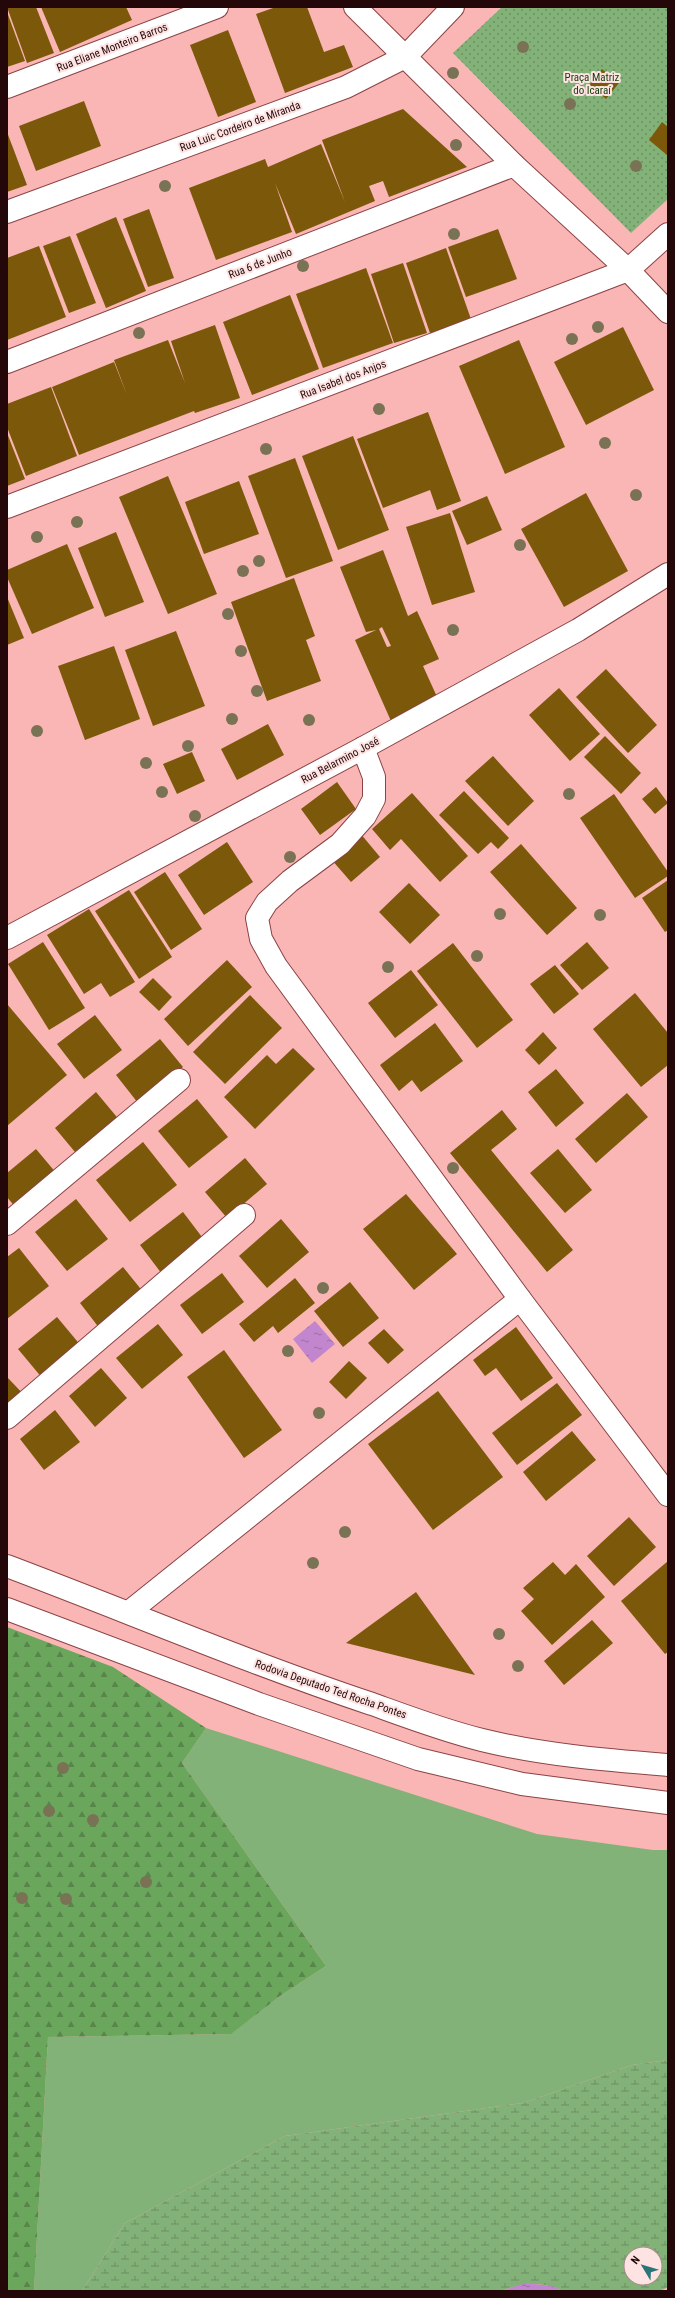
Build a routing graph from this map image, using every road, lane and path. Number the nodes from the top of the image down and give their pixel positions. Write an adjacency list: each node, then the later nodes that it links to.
1 (217, 7): 5 (street, Rua Eliane Monteiro Barros)
2 (355, 7): 4 (street)
3 (453, 7): 4 (street, Rua Luic Cordeiro de Miranda)
4 (404, 57): 6 (street); 7 (street, Rua Luic Cordeiro de Miranda)
5 (7, 87)
6 (514, 165): 9 (street); 11 (street, Rua 6 de Junho)
7 (7, 212)
8 (668, 234): 9 (street, Rua Isabel dos Anjos)
9 (628, 270): 10 (street); 12 (street, Rua Isabel dos Anjos)
10 (668, 312)
11 (7, 362)
12 (7, 507)
13 (668, 574): 14 (street, Rua Belarmino José)
14 (363, 748): 15 (street, Rua Belarmino José); 19 (street)
15 (7, 938)
16 (179, 1080): 18 (street)
17 (244, 1215): 20 (street)
18 (7, 1224)
19 (520, 1299): 21 (street); 24 (street)
20 (7, 1418)
21 (668, 1495)
22 (7, 1566): 24 (street, Rodovia Deputado Ted Rocha Pontes)
23 (7, 1609): 26 (street)
24 (129, 1612): 25 (street, Rodovia Deputado Ted Rocha Pontes)
25 (668, 1765)
26 (668, 1803)

